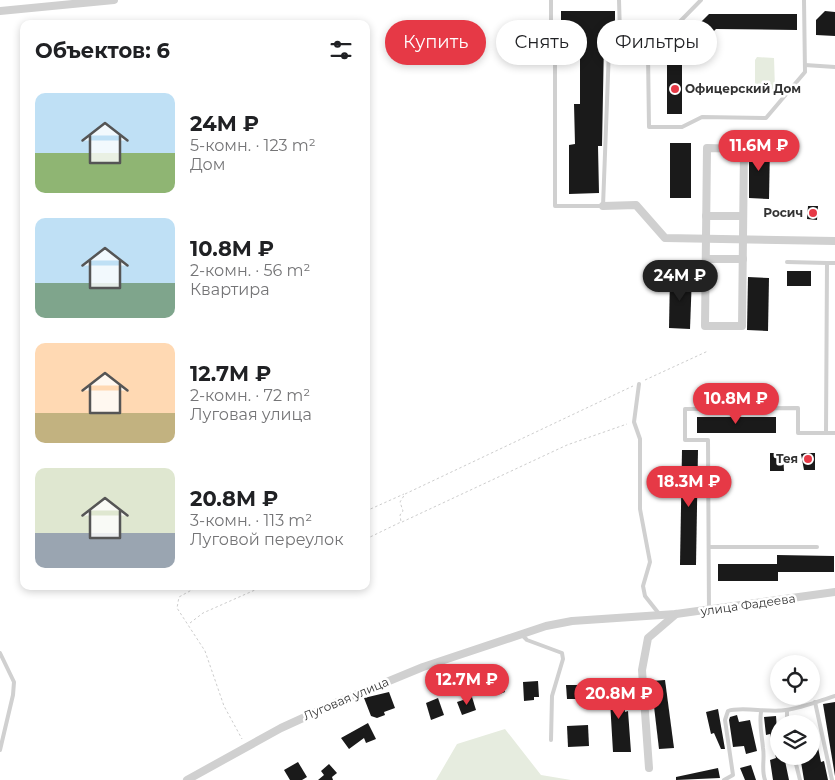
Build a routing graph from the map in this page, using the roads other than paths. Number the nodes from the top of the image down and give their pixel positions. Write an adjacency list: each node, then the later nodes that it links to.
1 (56, 0): 8 (lane)
2 (114, 0): 7 (street)
3 (551, 0): 12 (lane)
4 (620, 0): 12 (lane)
5 (701, 0): 10 (lane)
6 (804, 0): 10 (lane)
7 (84, 1): 8 (street)
8 (49, 7): 9 (street)
9 (0, 12)
10 (805, 66): 11 (lane)
11 (835, 67)
12 (603, 206): 15 (street)
13 (706, 216): 14 (street); 14 (street); 15 (street)
14 (743, 216): 16 (street)
15 (706, 239): 16 (street); 18 (street)
16 (743, 240): 17 (street); 19 (street)
17 (835, 241)
18 (706, 259): 19 (street); 19 (street)
19 (743, 259)
20 (787, 262): 21 (lane)
21 (826, 263): 22 (lane); 24 (lane)
22 (835, 263)
23 (639, 384): 31 (lane)
24 (826, 433): 25 (lane); 26 (lane)
25 (835, 433)
26 (708, 547): 27 (lane); 29 (lane)
27 (817, 547)
28 (835, 592): 29 (street, улица Фадеева)
29 (709, 610): 30 (street, улица Фадеева)
30 (676, 614): 31 (street, улица Фадеева); 44 (street)
31 (660, 615): 32 (street, Луговая улица)
32 (521, 634): 41 (lane); 46 (street, Луговая улица)
33 (0, 653): 42 (lane)
34 (835, 696): 35 (lane)
35 (820, 700)
36 (804, 705): 38 (lane)
37 (816, 705): 50 (lane)
38 (787, 710): 39 (lane); 40 (lane)
39 (761, 712): 45 (lane); 48 (lane)
40 (787, 715)
41 (551, 740)
42 (0, 750)
43 (796, 765): 49 (lane)
44 (649, 768)
45 (733, 778): 47 (lane)
46 (190, 779)
47 (724, 780)
48 (765, 780)
49 (800, 780)
50 (832, 780)

